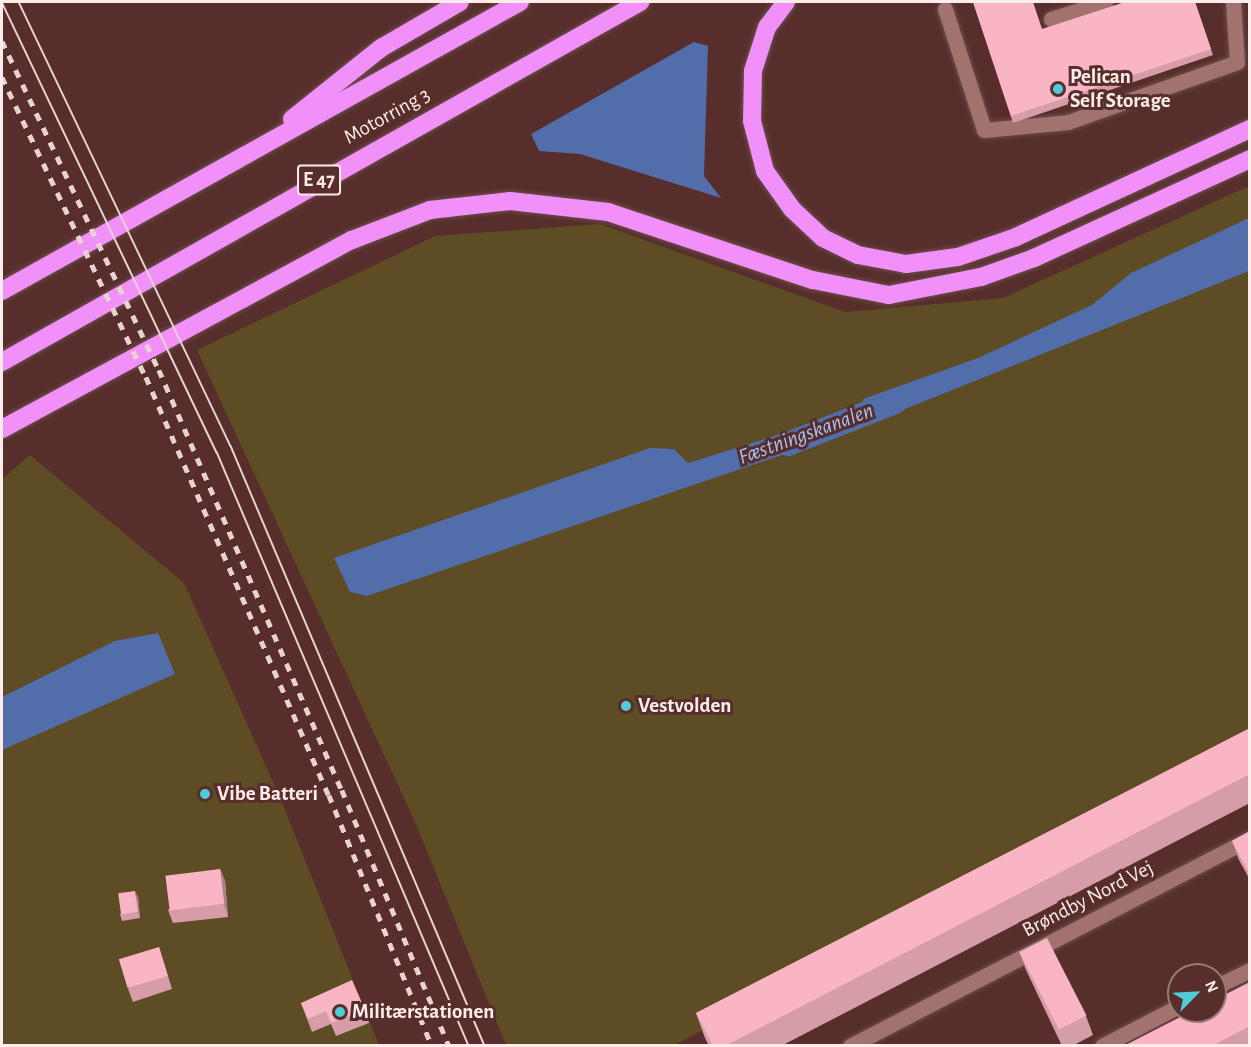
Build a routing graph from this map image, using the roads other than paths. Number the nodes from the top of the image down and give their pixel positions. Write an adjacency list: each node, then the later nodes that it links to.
1 (460, 2): 10 (highway)
2 (520, 2): 10 (highway, Motorring 3)
3 (640, 2): 13 (highway, Motorring 3 / E 47)
4 (786, 2): 9 (highway)
5 (1105, 2): 8 (street)
6 (1233, 2): 7 (street)
7 (945, 9)
8 (1051, 19)
9 (1250, 129)
10 (248, 153): 12 (highway, Motorring 3)
11 (1250, 159): 14 (highway)
12 (2, 291)
13 (2, 362)
14 (2, 429)
15 (1250, 839): 19 (street, Brøndby Nord Vej)
16 (1250, 970): 17 (street)
17 (1227, 981)
18 (1167, 1012): 20 (street)
19 (850, 1046)
20 (1102, 1046)

